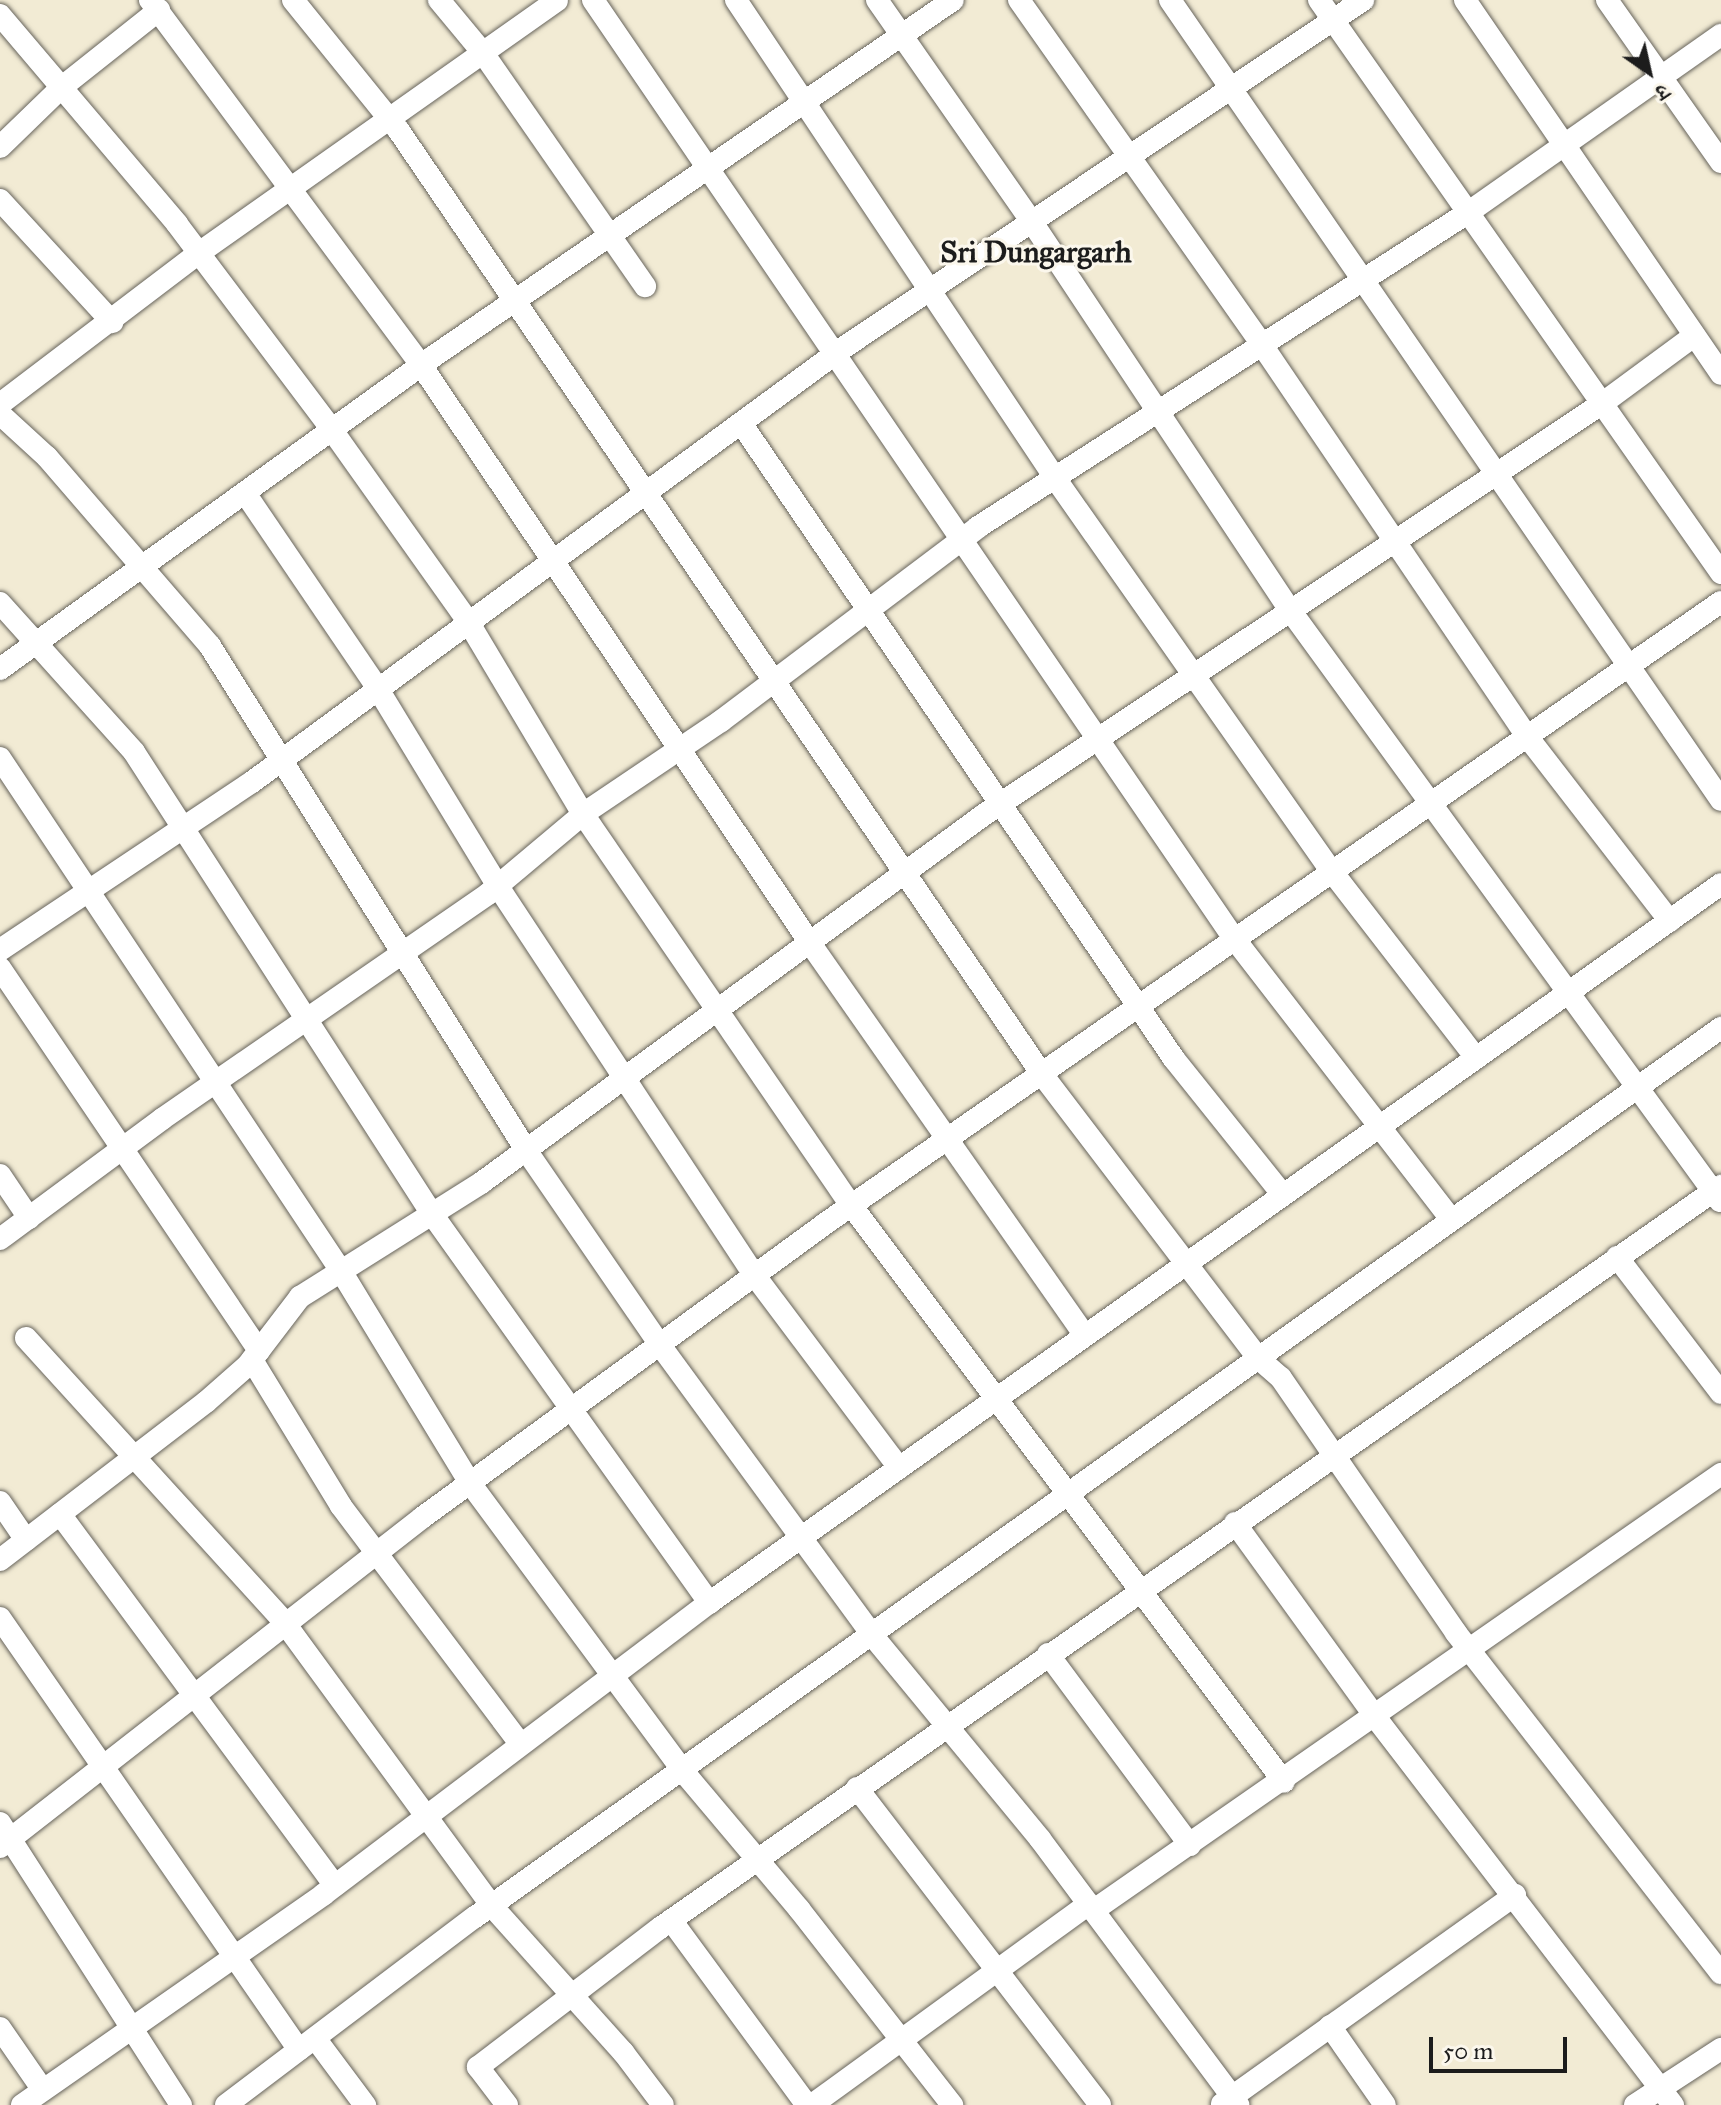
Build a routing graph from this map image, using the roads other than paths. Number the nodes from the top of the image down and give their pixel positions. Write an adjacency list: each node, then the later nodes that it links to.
1 (293, 0): 24 (street)
2 (439, 0): 19 (street)
3 (557, 0): 19 (street)
4 (593, 0): 29 (street)
5 (736, 0): 23 (street)
6 (877, 0): 17 (street)
7 (953, 0): 17 (street)
8 (1019, 0): 27 (street)
9 (1170, 0): 22 (street)
10 (1319, 0): 16 (street)
11 (1363, 0): 16 (street)
12 (1465, 0): 25 (street)
13 (1607, 0): 20 (street)
14 (154, 5): 21 (street); 30 (street)
15 (0, 15): 21 (street)
16 (1333, 20): 22 (street); 32 (street)
17 (901, 34): 23 (street); 33 (street)
18 (1721, 35): 20 (street)
19 (483, 53): 24 (street); 34 (street)
20 (1662, 78): 25 (street); 28 (street)
21 (62, 87): 26 (street); 35 (street)
22 (1232, 88): 27 (street); 36 (street)
23 (805, 98): 29 (street); 38 (street)
24 (389, 119): 30 (street); 39 (street)
25 (1562, 145): 32 (street); 41 (street)
26 (0, 147)
27 (1127, 158): 33 (street); 42 (street)
28 (1721, 162)
29 (711, 166): 34 (street); 43 (street)
30 (292, 187): 35 (street); 44 (street)
31 (0, 200): 40 (street)
32 (1469, 212): 36 (street); 47 (street)
33 (1032, 222): 38 (street); 48 (street)
34 (613, 236): 37 (street); 39 (street)
35 (199, 253): 40 (street); 51 (street)
36 (1362, 280): 42 (street); 52 (street)
37 (645, 286)
38 (930, 291): 43 (street); 53 (street)
39 (515, 303): 44 (street); 54 (street)
40 (112, 322): 46 (street)
41 (1694, 336): 45 (street); 47 (street)
42 (1262, 345): 48 (street); 57 (street)
43 (835, 354): 50 (street); 56 (street)
44 (421, 365): 51 (street); 58 (street)
45 (1721, 374)
46 (0, 404)
47 (1600, 405): 52 (street); 60 (street)
48 (1158, 411): 53 (street); 63 (street)
49 (0, 414): 59 (street)
50 (741, 423): 54 (street); 64 (street)
51 (332, 430): 55 (street); 65 (street)
52 (1493, 474): 57 (street); 67 (street)
53 (1055, 478): 56 (street); 69 (street)
54 (647, 492): 58 (street); 70 (street)
55 (245, 493): 59 (street); 71 (street)
56 (959, 541): 64 (street); 73 (street)
57 (1391, 541): 63 (street); 72 (street)
58 (552, 561): 65 (street); 74 (street)
59 (141, 564): 66 (street); 76 (street)
60 (1721, 573)
61 (1721, 602): 67 (street)
62 (0, 603): 66 (street)
63 (1290, 610): 69 (street); 78 (street)
64 (865, 612): 70 (street); 79 (street)
65 (469, 623): 71 (street); 80 (street)
66 (36, 644): 68 (street); 81 (street)
67 (1626, 666): 72 (street); 77 (street)
68 (0, 669)
69 (1195, 676): 73 (street); 82 (street)
70 (772, 682): 74 (street); 83 (street)
71 (378, 689): 76 (street); 85 (street)
72 (1526, 735): 78 (street); 87 (street)
73 (1098, 741): 79 (street); 88 (street)
74 (680, 749): 80 (street); 89 (street)
75 (0, 758): 86 (street)
76 (283, 760): 81 (street); 91 (street)
77 (1721, 800)
78 (1430, 801): 82 (street); 93 (street)
79 (998, 806): 83 (street); 94 (street)
80 (583, 814): 85 (street); 95 (street)
81 (186, 827): 86 (street); 96 (street)
82 (1330, 869): 88 (street); 98 (street)
83 (901, 875): 89 (street); 99 (street)
84 (1721, 884): 87 (street)
85 (497, 885): 91 (street); 100 (street)
86 (89, 892): 90 (street); 101 (street)
87 (1670, 921): 93 (street)
88 (1233, 937): 94 (street); 103 (street)
89 (810, 943): 95 (street); 104 (street)
90 (0, 950)
91 (402, 953): 96 (street); 106 (street)
92 (0, 968): 105 (street)
93 (1571, 992): 98 (street); 102 (street)
94 (1137, 1005): 99 (street); 109 (street)
95 (716, 1013): 100 (street); 110 (street)
96 (308, 1018): 101 (street); 111 (street)
97 (1721, 1028): 102 (street)
98 (1476, 1058): 103 (street)
99 (1041, 1073): 104 (street); 116 (street)
100 (622, 1077): 106 (street); 118 (street)
101 (214, 1083): 105 (street); 117 (street)
102 (1637, 1085): 108 (street); 113 (street)
103 (1382, 1124): 109 (street); 113 (street)
104 (946, 1139): 110 (street); 119 (street)
105 (120, 1150): 112 (street); 122 (street)
106 (526, 1150): 111 (street); 121 (street)
107 (0, 1175): 112 (street)
108 (1718, 1193): 115 (street)
109 (1282, 1194): 116 (street)
110 (851, 1205): 118 (street); 125 (street)
111 (432, 1214): 117 (street); 126 (street)
112 (29, 1218): 114 (street)
113 (1451, 1219): 123 (street)
114 (0, 1239)
115 (1617, 1257): 124 (street); 127 (street)
116 (1184, 1263): 119 (street); 123 (street)
117 (341, 1271): 122 (street); 131 (street)
118 (755, 1276): 121 (street); 129 (street)
119 (1084, 1335): 125 (street)
120 (26, 1338): 128 (street)
121 (660, 1345): 126 (street); 136 (street)
122 (255, 1355): 128 (street); 138 (street)
123 (1258, 1358): 127 (street); 132 (street)
124 (1721, 1393)
125 (997, 1398): 129 (street); 132 (street)
126 (569, 1412): 131 (street); 141 (street)
127 (1335, 1454): 135 (street); 145 (street)
128 (137, 1456): 134 (street); 143 (street)
129 (899, 1468): 136 (street)
130 (1721, 1474): 145 (street)
131 (470, 1483): 138 (street); 147 (street)
132 (1066, 1495): 140 (street); 144 (street)
133 (0, 1502): 137 (street)
134 (60, 1514): 137 (street); 148 (street)
135 (1235, 1523): 140 (street); 149 (street)
136 (801, 1538): 141 (street); 144 (street)
137 (26, 1540): 139 (street)
138 (378, 1551): 143 (street); 151 (street)
139 (0, 1560)
140 (1141, 1587): 146 (street); 154 (street)
141 (709, 1603): 147 (street)
142 (0, 1618): 152 (street)
143 (284, 1622): 148 (street); 156 (street)
144 (872, 1635): 150 (street); 153 (street)
145 (1470, 1651): 149 (street); 167 (street)
146 (1048, 1654): 150 (street); 158 (street)
147 (609, 1675): 151 (street); 153 (street)
148 (190, 1696): 152 (street); 160 (street)
149 (1376, 1718): 154 (street); 161 (street)
150 (946, 1726): 155 (street); 163 (street)
151 (519, 1742): 156 (street)
152 (103, 1766): 157 (street); 165 (street)
153 (682, 1770): 159 (street); 162 (street)
154 (1284, 1782): 158 (street)
155 (857, 1788): 159 (street); 166 (street)
156 (424, 1816): 160 (street); 162 (street)
157 (4, 1836): 170 (street)
158 (1190, 1845): 163 (street)
159 (757, 1859): 164 (street); 172 (street)
160 (335, 1885): 165 (street)
161 (1515, 1895): 169 (street); 176 (street)
162 (491, 1905): 168 (street); 173 (street)
163 (1091, 1907): 166 (street); 177 (street)
164 (671, 1920): 168 (street); 184 (street)
165 (232, 1958): 170 (street); 173 (street)
166 (996, 1971): 172 (street); 186 (street)
167 (1721, 1973)
168 (572, 1995): 182 (street); 183 (street)
169 (1330, 2026): 177 (street); 187 (street)
170 (133, 2027): 175 (street); 179 (street)
171 (0, 2028): 175 (street)
172 (903, 2038): 184 (street); 185 (street)
173 (307, 2044): 180 (street); 181 (street)
174 (1721, 2049): 176 (street)
175 (43, 2090): 178 (street)
176 (1667, 2098): 188 (street)
177 (1230, 2102)
178 (22, 2105)
179 (181, 2105)
180 (226, 2105)
181 (365, 2105)
182 (507, 2105)
183 (663, 2105)
184 (810, 2105)
185 (952, 2105)
186 (1100, 2105)
187 (1385, 2105)
188 (1635, 2105)

